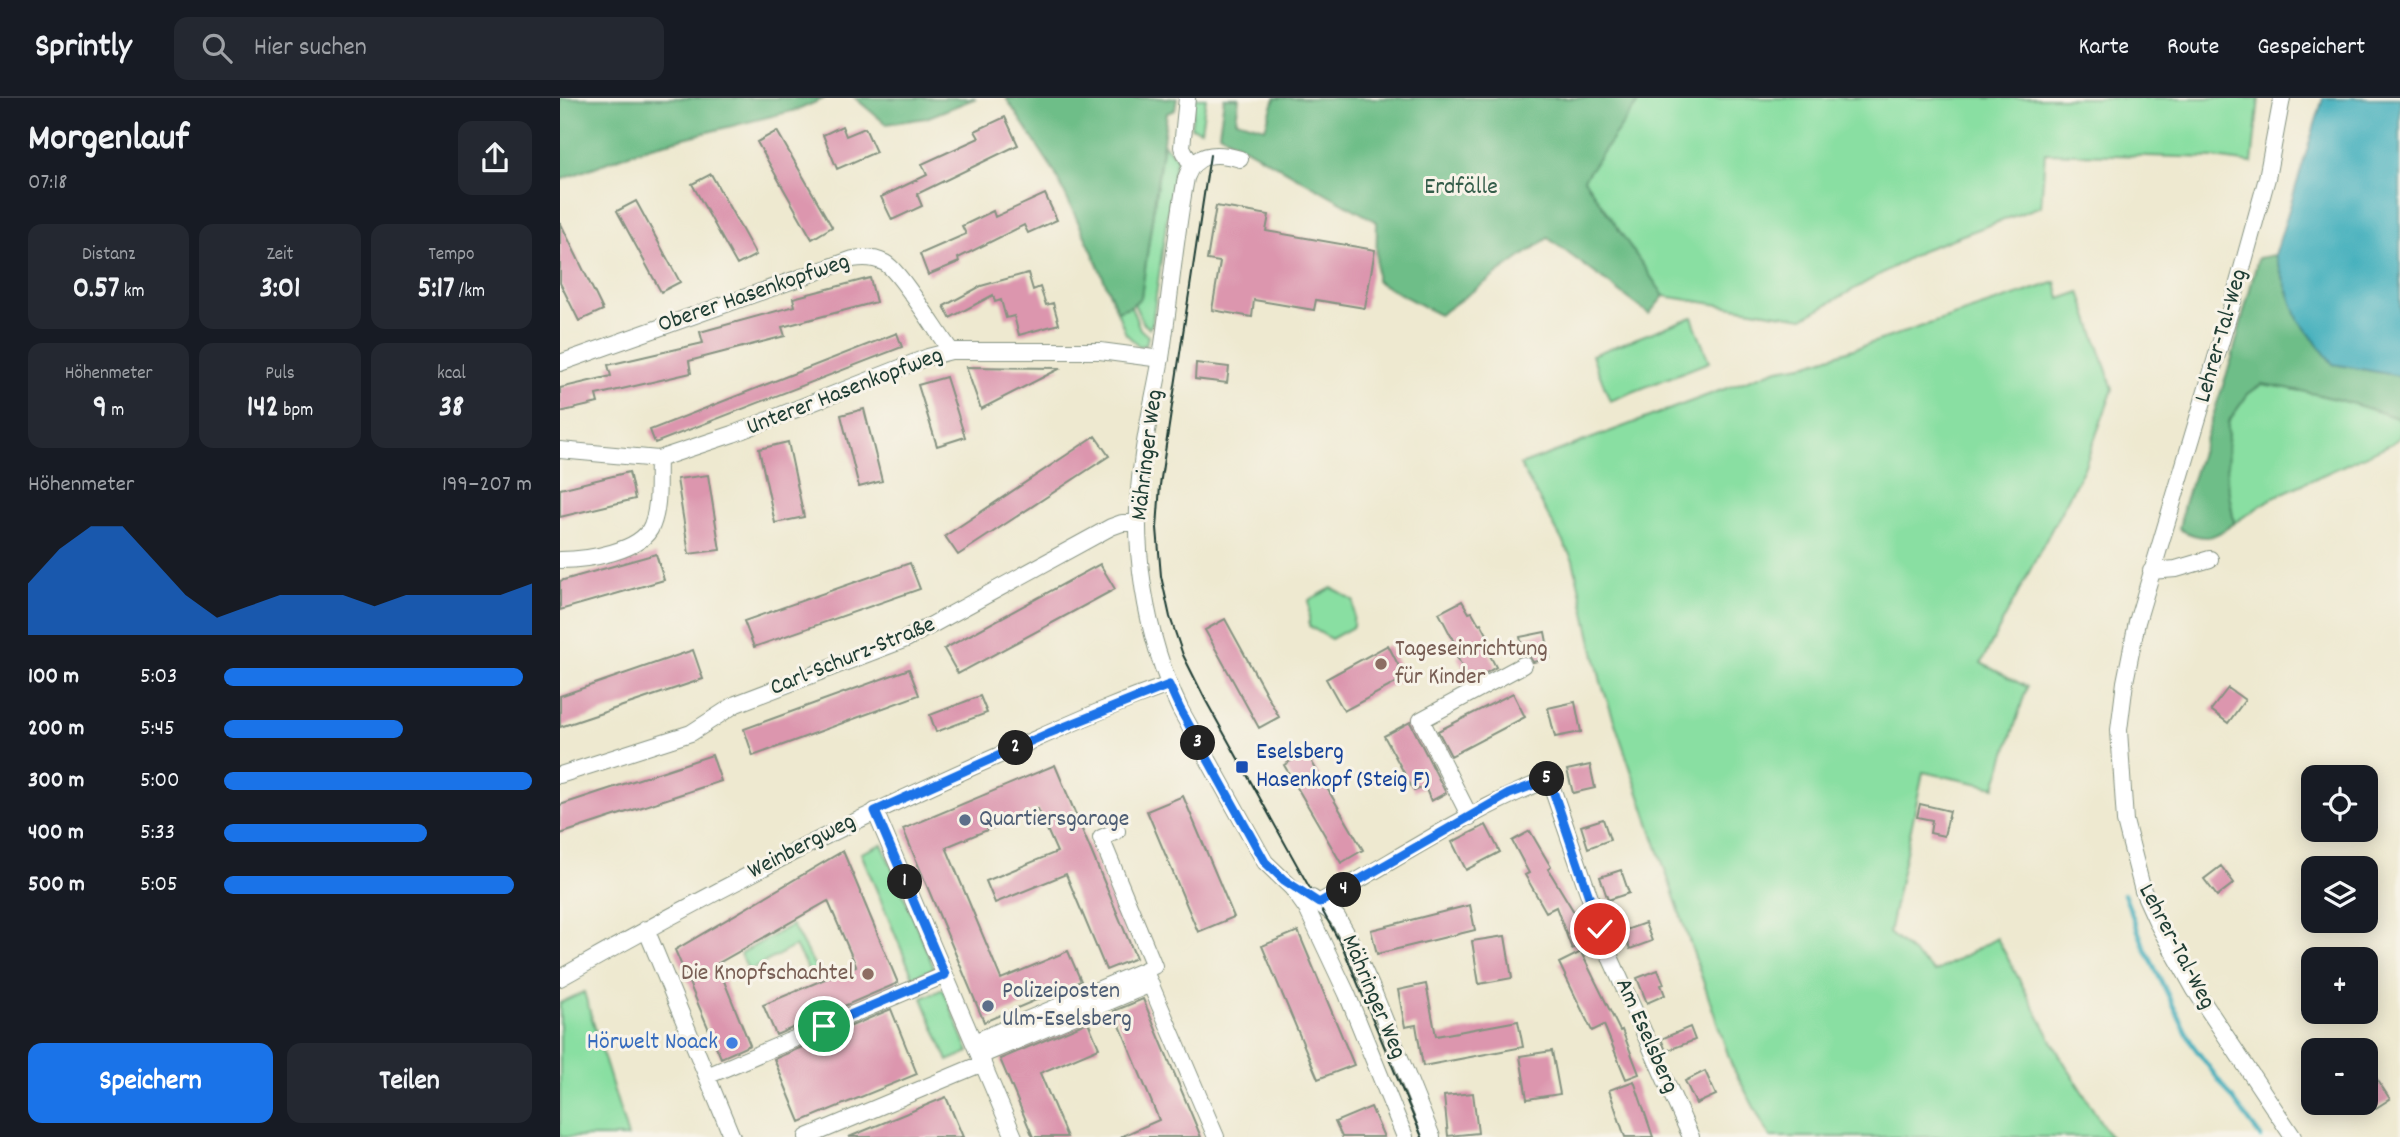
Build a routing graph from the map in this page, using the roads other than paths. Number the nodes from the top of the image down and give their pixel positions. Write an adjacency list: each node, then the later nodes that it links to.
1 (1187, 98): 4 (street)
2 (2282, 98): 13 (street, Lehrer-Tal-Weg)
3 (1240, 159): 4 (street)
4 (1191, 165): 6 (street, Mähringer Weg)
5 (951, 351): 6 (street, Unterer Hasenkopfweg); 7 (street, Oberer Hasenkopfweg); 9 (street, Unterer Hasenkopfweg)
6 (1161, 359): 10 (street, Mähringer Weg)
7 (560, 363)
8 (560, 450): 9 (street, Unterer Hasenkopfweg)
9 (658, 459): 12 (street)
10 (1138, 523): 15 (street, Mähringer Weg); 16 (street, Carl-Schurz-Straße)
11 (2210, 559): 13 (street)
12 (560, 560)
13 (2151, 571): 34 (street, Lehrer-Tal-Weg)
14 (1523, 665): 18 (street)
15 (1169, 685): 17 (street, Weinbergweg); 20 (street, Mähringer Weg)
16 (560, 775)
17 (875, 811): 21 (street, Weinbergweg); 23 (street)
18 (1470, 817): 20 (street, Am Eselsberg); 33 (street, Am Eselsberg)
19 (1117, 831): 22 (street)
20 (1313, 906): 31 (street, Mähringer Weg); 32 (street, Mähringer Weg)
21 (646, 929): 24 (street, Weinbergweg); 26 (street)
22 (1150, 974): 25 (street); 30 (street)
23 (945, 975): 25 (street); 26 (street)
24 (560, 978)
25 (979, 1054): 28 (street); 29 (street)
26 (707, 1076): 27 (street)
27 (732, 1137)
28 (807, 1137)
29 (1014, 1137)
30 (1216, 1137)
31 (1405, 1137)
32 (1432, 1137)
33 (1691, 1137)
34 (2293, 1137)

